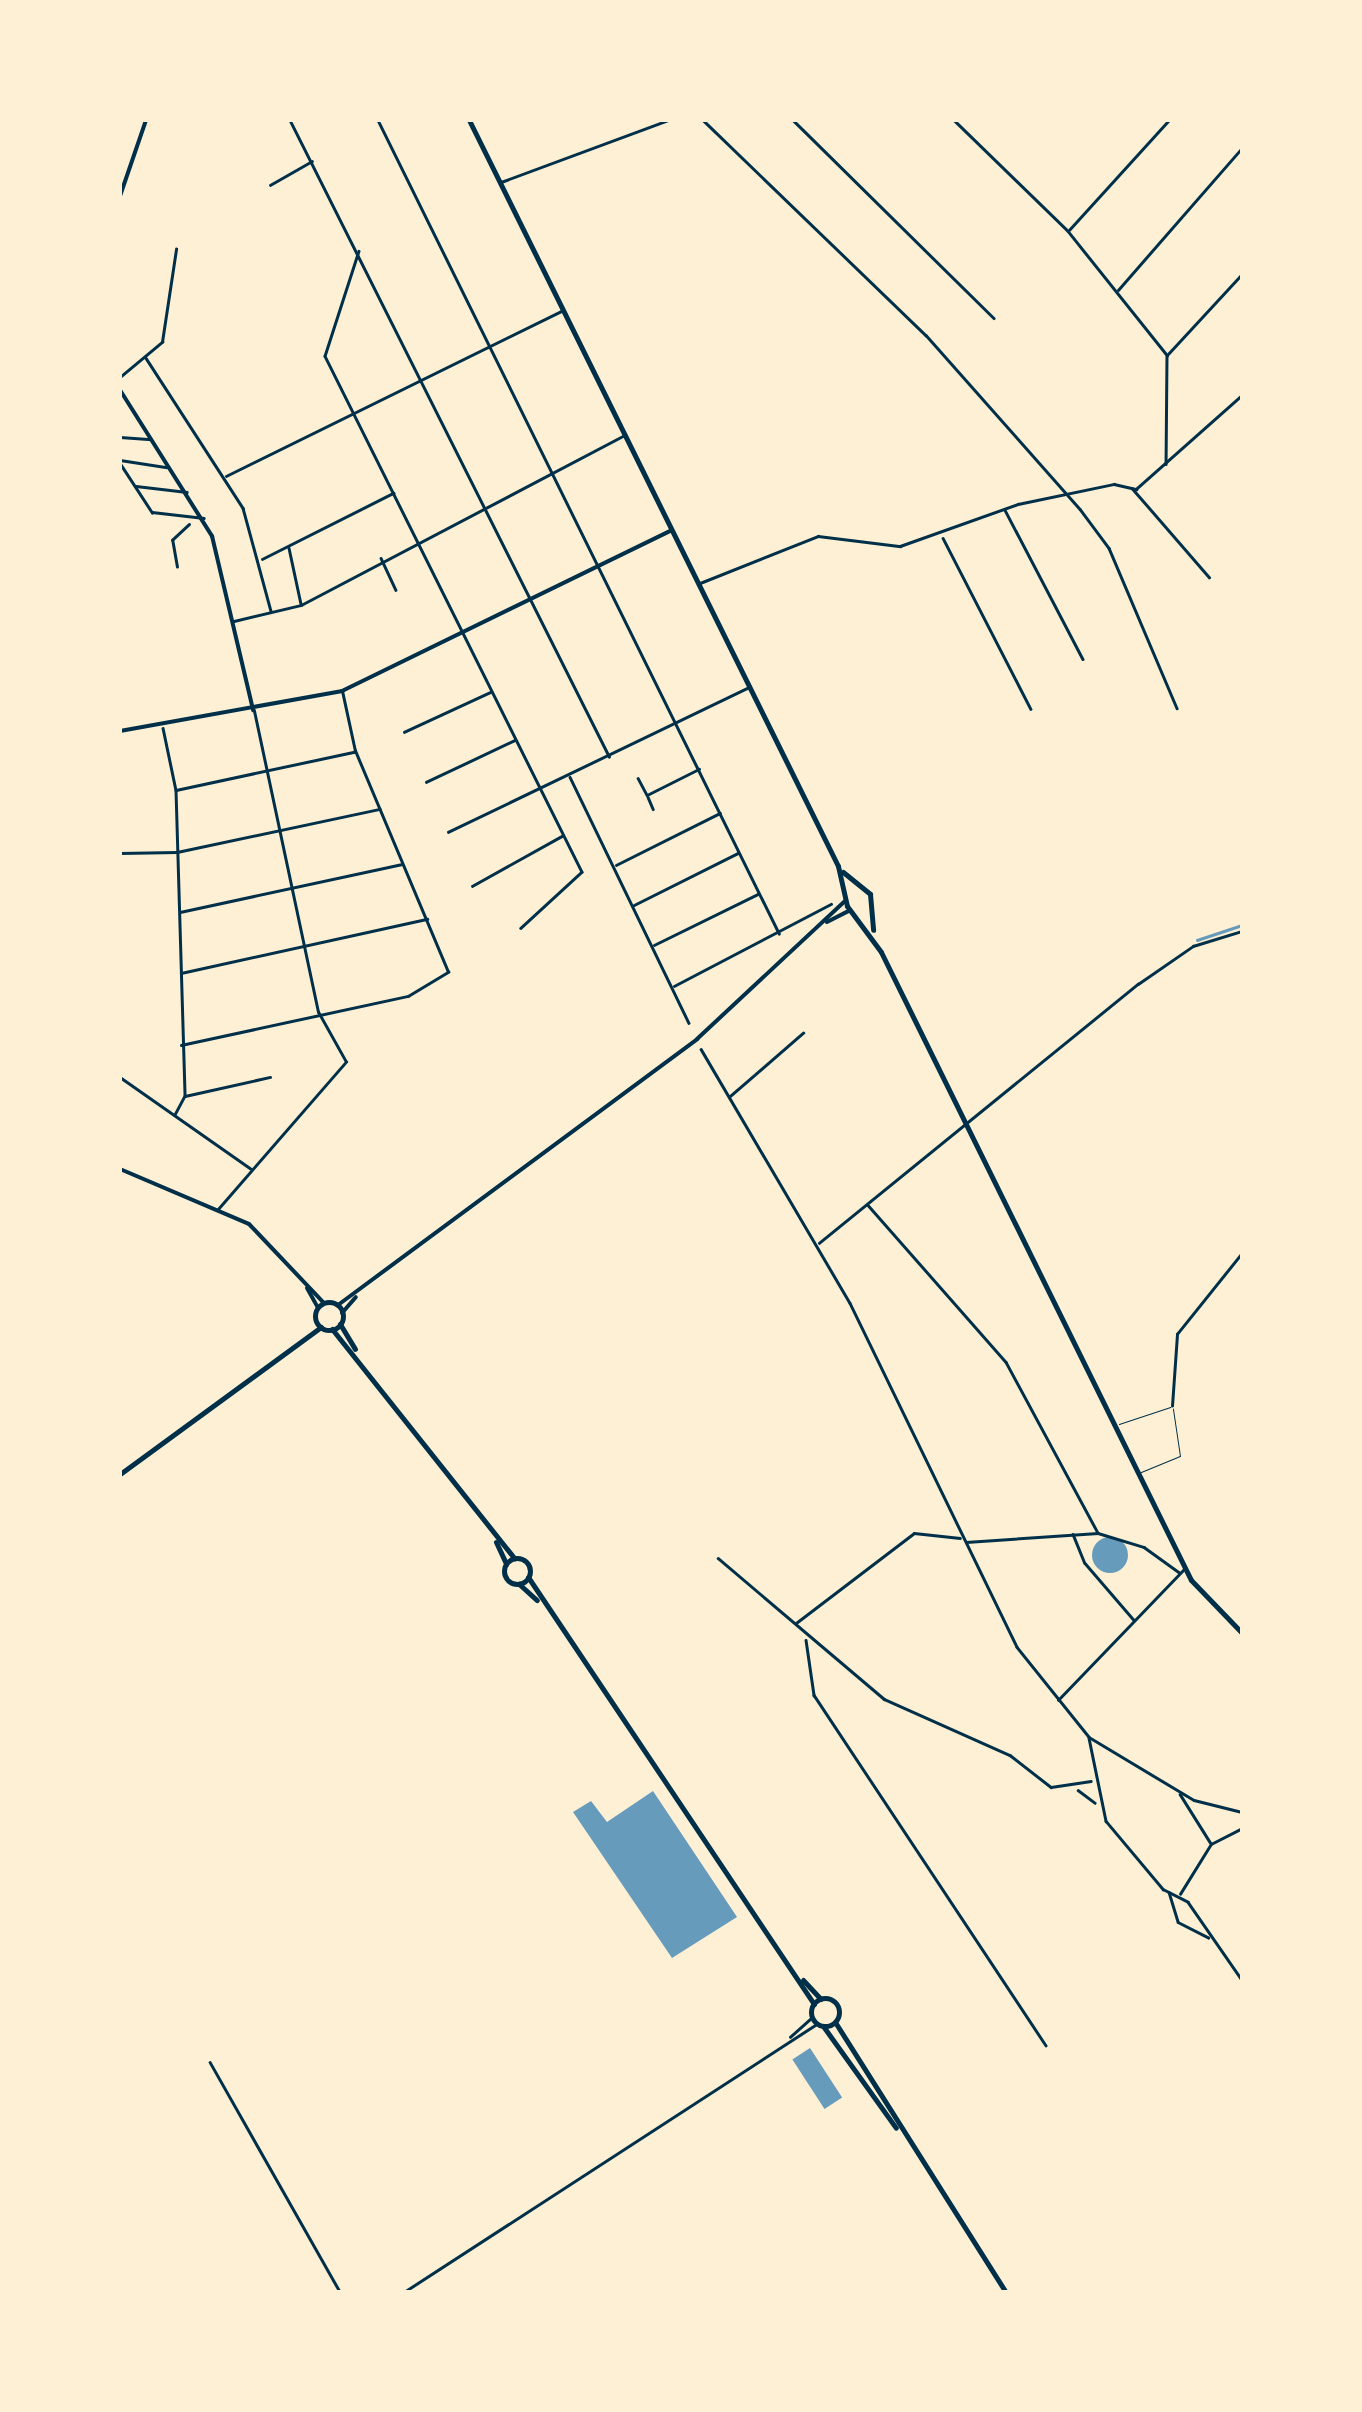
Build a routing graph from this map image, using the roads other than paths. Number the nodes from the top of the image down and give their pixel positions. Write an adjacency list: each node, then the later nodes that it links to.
1 (146, 120): 14 (street)
2 (290, 120): 11 (street)
3 (378, 120): 22 (street)
4 (468, 120): 12 (main road)
5 (669, 120): 12 (street)
6 (704, 120): 42 (street)
7 (793, 120): 21 (street)
8 (954, 120): 15 (street)
9 (1169, 120): 15 (street)
10 (1242, 148): 19 (street)
11 (314, 160): 13 (street); 17 (street)
12 (500, 183): 20 (main road)
13 (270, 184)
14 (120, 196)
15 (1068, 231): 19 (street)
16 (176, 249): 24 (street)
17 (359, 251): 26 (street); 29 (street)
18 (1242, 274): 23 (street)
19 (1117, 292): 23 (street)
20 (564, 310): 22 (street); 30 (main road)
21 (994, 318)
22 (490, 346): 26 (street); 36 (street)
23 (1167, 356): 35 (street)
24 (146, 358): 25 (street); 37 (street)
25 (120, 377)
26 (422, 379): 29 (street); 43 (street)
27 (121, 393): 32 (street)
28 (1242, 395): 35 (street)
29 (354, 412): 37 (street); 41 (street)
30 (625, 435): 36 (street); 47 (main road)
31 (120, 438): 32 (street)
32 (152, 439): 34 (street)
33 (120, 461): 34 (street); 38 (street)
34 (169, 465): 40 (street)
35 (1166, 466): 39 (street)
36 (553, 471): 43 (street); 53 (street)
37 (226, 476): 52 (street)
38 (134, 485): 40 (street); 46 (street)
39 (1132, 488): 42 (street); 55 (street)
40 (187, 492): 45 (street)
41 (394, 492): 49 (street); 50 (street)
42 (1072, 498): 44 (street); 67 (street)
43 (485, 504): 49 (street); 58 (street)
44 (1005, 510): 48 (street); 63 (street)
45 (204, 518): 46 (street); 61 (street)
46 (189, 522): 54 (street)
47 (672, 530): 53 (street); 56 (main road)
48 (942, 537): 56 (street); 68 (street)
49 (416, 539): 51 (street); 62 (street)
50 (288, 545): 52 (street); 59 (street)
51 (380, 557): 57 (street); 59 (street)
52 (260, 560): 60 (street)
53 (600, 566): 58 (street); 70 (street)
54 (177, 568)
55 (1209, 577)
56 (698, 584): 64 (main road)
57 (396, 590)
58 (532, 600): 62 (street); 76 (street)
59 (302, 605): 60 (street)
60 (272, 613): 61 (street)
61 (234, 622): 69 (street)
62 (463, 634): 65 (street); 66 (street)
63 (1083, 660)
64 (750, 687): 70 (street); 96 (main road)
65 (342, 691): 69 (street); 75 (street)
66 (492, 691): 73 (street); 74 (street)
67 (1177, 708)
68 (1031, 709)
69 (253, 710): 71 (street); 78 (street)
70 (677, 723): 76 (street); 77 (street)
71 (164, 728): 72 (street); 83 (street)
72 (120, 732)
73 (404, 732)
74 (516, 740): 81 (street); 82 (street)
75 (355, 751): 78 (street); 85 (street)
76 (609, 756): 79 (street)
77 (699, 769): 84 (street); 87 (street)
78 (266, 771): 83 (street); 88 (street)
79 (569, 775): 82 (street); 95 (street)
80 (638, 778): 84 (street)
81 (426, 782)
82 (540, 789): 89 (street); 90 (street)
83 (176, 790): 91 (street)
84 (647, 796): 86 (street)
85 (380, 808): 88 (street); 94 (street)
86 (654, 810)
87 (720, 813): 92 (street); 95 (street)
88 (279, 830): 91 (street); 99 (street)
89 (448, 832)
90 (563, 836): 97 (street); 109 (street)
91 (177, 852): 93 (street); 105 (street)
92 (740, 853): 100 (street); 103 (street)
93 (120, 854)
94 (404, 864): 99 (street); 107 (street)
95 (614, 866): 103 (street)
96 (838, 866): 98 (main road); 101 (main road)
97 (472, 886)
98 (860, 887): 101 (main road); 104 (main road)
99 (292, 888): 105 (street); 112 (street)
100 (760, 893): 111 (street); 113 (street)
101 (846, 897): 106 (main road); 108 (street)
102 (831, 904): 111 (street)
103 (634, 905): 113 (street)
104 (869, 908): 106 (main road); 114 (main road)
105 (178, 912): 115 (street)
106 (855, 912): 108 (street); 114 (main road)
107 (429, 919): 112 (street); 117 (street)
108 (818, 927): 134 (street)
109 (521, 928)
110 (1242, 931): 127 (street)
111 (780, 933): 116 (street)
112 (304, 946): 115 (street); 117 (street)
113 (654, 946): 116 (street)
114 (880, 950): 127 (main road)
115 (180, 974): 120 (street)
116 (672, 986): 118 (street)
117 (320, 1014): 120 (street); 129 (street)
118 (689, 1023)
119 (803, 1034): 125 (street)
120 (181, 1045): 124 (street)
121 (701, 1049): 125 (street)
122 (270, 1076): 124 (street)
123 (120, 1077): 126 (street)
124 (185, 1096): 126 (street)
125 (728, 1098): 132 (street)
126 (175, 1115): 129 (street)
127 (966, 1126): 130 (street); 145 (main road)
128 (120, 1169): 131 (street)
129 (251, 1169): 131 (street)
130 (867, 1204): 132 (street); 149 (street)
131 (218, 1209): 136 (street)
132 (818, 1244): 151 (street)
133 (1242, 1253): 144 (street)
134 (360, 1294): 135 (street); 137 (street)
135 (338, 1305): 136 (main road); 137 (main road)
136 (321, 1306): 138 (main road)
137 (342, 1313): 139 (main road)
138 (316, 1320): 140 (main road); 142 (main road)
139 (340, 1324): 141 (main road); 143 (main road)
140 (321, 1327): 141 (main road); 142 (main road)
141 (332, 1329): 143 (main road)
142 (300, 1338): 146 (main road)
143 (361, 1360): 150 (main road)
144 (1172, 1406): 145 (lane); 147 (lane)
145 (1115, 1426): 147 (main road)
146 (120, 1474)
147 (1138, 1474): 155 (main road)
148 (1073, 1532): 149 (street); 151 (street); 159 (street)
149 (1098, 1533): 155 (street)
150 (492, 1536): 152 (main road); 154 (main road)
151 (963, 1540): 160 (street); 163 (street)
152 (514, 1558): 154 (main road); 156 (main road)
153 (718, 1558): 160 (street)
154 (506, 1563): 157 (main road)
155 (1182, 1570): 159 (street); 161 (main road)
156 (528, 1577): 157 (main road); 158 (main road)
157 (519, 1584): 158 (main road)
158 (549, 1613): 175 (main road)
159 (1134, 1620): 163 (street)
160 (796, 1625): 162 (street)
161 (1242, 1633)
162 (806, 1640): 166 (street); 183 (street)
163 (1058, 1700): 164 (street)
164 (1089, 1737): 165 (street); 167 (street)
165 (1090, 1781): 166 (street); 168 (street)
166 (1076, 1789): 168 (street)
167 (1179, 1793): 169 (street); 171 (street)
168 (1096, 1804): 172 (street)
169 (1242, 1812)
170 (1242, 1828): 171 (street)
171 (1212, 1844): 173 (street)
172 (1169, 1892): 173 (street); 174 (street)
173 (1178, 1896): 174 (street)
174 (1209, 1937): 176 (street)
175 (794, 1970): 177 (main road); 178 (main road)
176 (1242, 1980)
177 (821, 1999): 178 (main road); 180 (main road)
178 (814, 2004): 179 (main road)
179 (812, 2017): 181 (main road); 182 (street)
180 (835, 2022): 181 (main road); 185 (main road)
181 (820, 2025): 182 (street); 185 (main road)
182 (785, 2041): 187 (street)
183 (1046, 2045)
184 (210, 2062): 186 (street)
185 (910, 2146): 188 (main road)
186 (340, 2292)
187 (404, 2292)
188 (1006, 2292)

